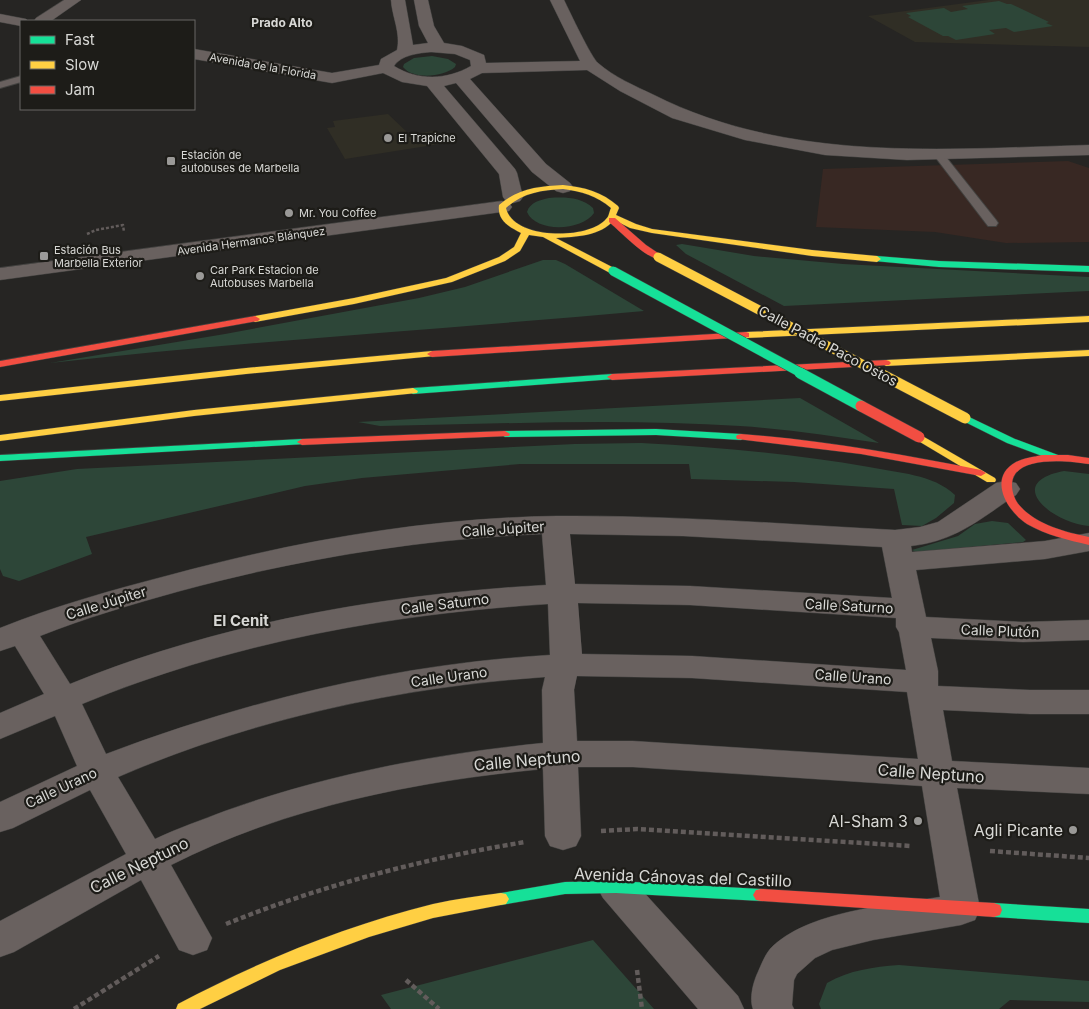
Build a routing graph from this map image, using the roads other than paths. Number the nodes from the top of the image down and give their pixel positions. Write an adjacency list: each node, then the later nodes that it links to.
1 (74, 0): 6 (street)
2 (398, 0): 9 (street)
3 (421, 0): 8 (street)
4 (557, 0): 11 (street)
5 (0, 18): 7 (street)
6 (43, 20)
7 (20, 22)
8 (441, 49): 9 (street); 12 (street)
9 (404, 53): 13 (street)
10 (195, 54): 13 (street, Avenida de la Florida)
11 (588, 60): 12 (street); 19 (street)
12 (478, 63): 14 (street)
13 (386, 68): 16 (street)
14 (460, 78): 16 (street); 20 (street)
15 (20, 79): 17 (lane)
16 (431, 81): 21 (street)
17 (0, 85)
18 (1089, 150): 19 (street)
19 (938, 154): 23 (lane)
20 (563, 187): 21 (main road, Calle Padre Paco Ostos); 22 (main road, Calle Padre Paco Ostos)
21 (508, 202): 24 (main road); 27 (street, Avenida Hermanos Blánquez)
22 (614, 218): 25 (main road); 26 (main road); 33 (main road, Calle Padre Paco Ostos, bridge)
23 (992, 223)
24 (526, 232): 25 (main road); 30 (main road)
25 (543, 236): 36 (main road, bridge)
26 (1089, 269)
27 (0, 274)
28 (1089, 319): 31 (main road)
29 (1089, 353): 32 (main road)
30 (0, 364)
31 (0, 398)
32 (0, 438)
33 (1054, 457): 35 (main road); 37 (main road)
34 (0, 458): 36 (main road)
35 (1089, 461)
36 (981, 473): 37 (main road)
37 (1006, 489): 39 (main road); 40 (street, Calle Júpiter)
38 (555, 525): 40 (street, Calle Júpiter); 41 (street); 44 (street, Calle Júpiter)
39 (1089, 541): 40 (street)
40 (897, 550): 42 (street)
41 (561, 594): 42 (street, Calle Saturno); 45 (street); 47 (street, Calle Saturno)
42 (910, 618): 43 (street, Calle Plutón); 46 (street)
43 (1089, 630)
44 (11, 635): 47 (street)
45 (563, 665): 46 (street, Calle Urano); 50 (street); 51 (street, Calle Urano)
46 (922, 688): 48 (street, Calle Urano); 52 (street)
47 (63, 699): 49 (street, Calle Saturno); 51 (street)
48 (1089, 702)
49 (0, 727)
50 (562, 754): 52 (street, Calle Neptuno); 55 (street); 56 (street, Calle Neptuno)
51 (98, 771): 54 (street, Calle Urano); 56 (street)
52 (938, 773): 53 (street, Calle Neptuno); 58 (street)
53 (1089, 781)
54 (0, 818)
55 (563, 836)
56 (146, 860): 62 (street); 63 (street, Calle Neptuno)
57 (616, 887): 58 (main road, Avenida Cánovas del Castillo); 64 (main road, Avenida Cánovas del Castillo); 65 (street)
58 (961, 909): 60 (main road, Avenida Cánovas del Castillo); 66 (street)
59 (1089, 909): 60 (main road)
60 (1047, 914): 61 (main road)
61 (1089, 916)
62 (192, 938)
63 (0, 940)
64 (184, 1009)
65 (724, 1009)
66 (774, 1009)

